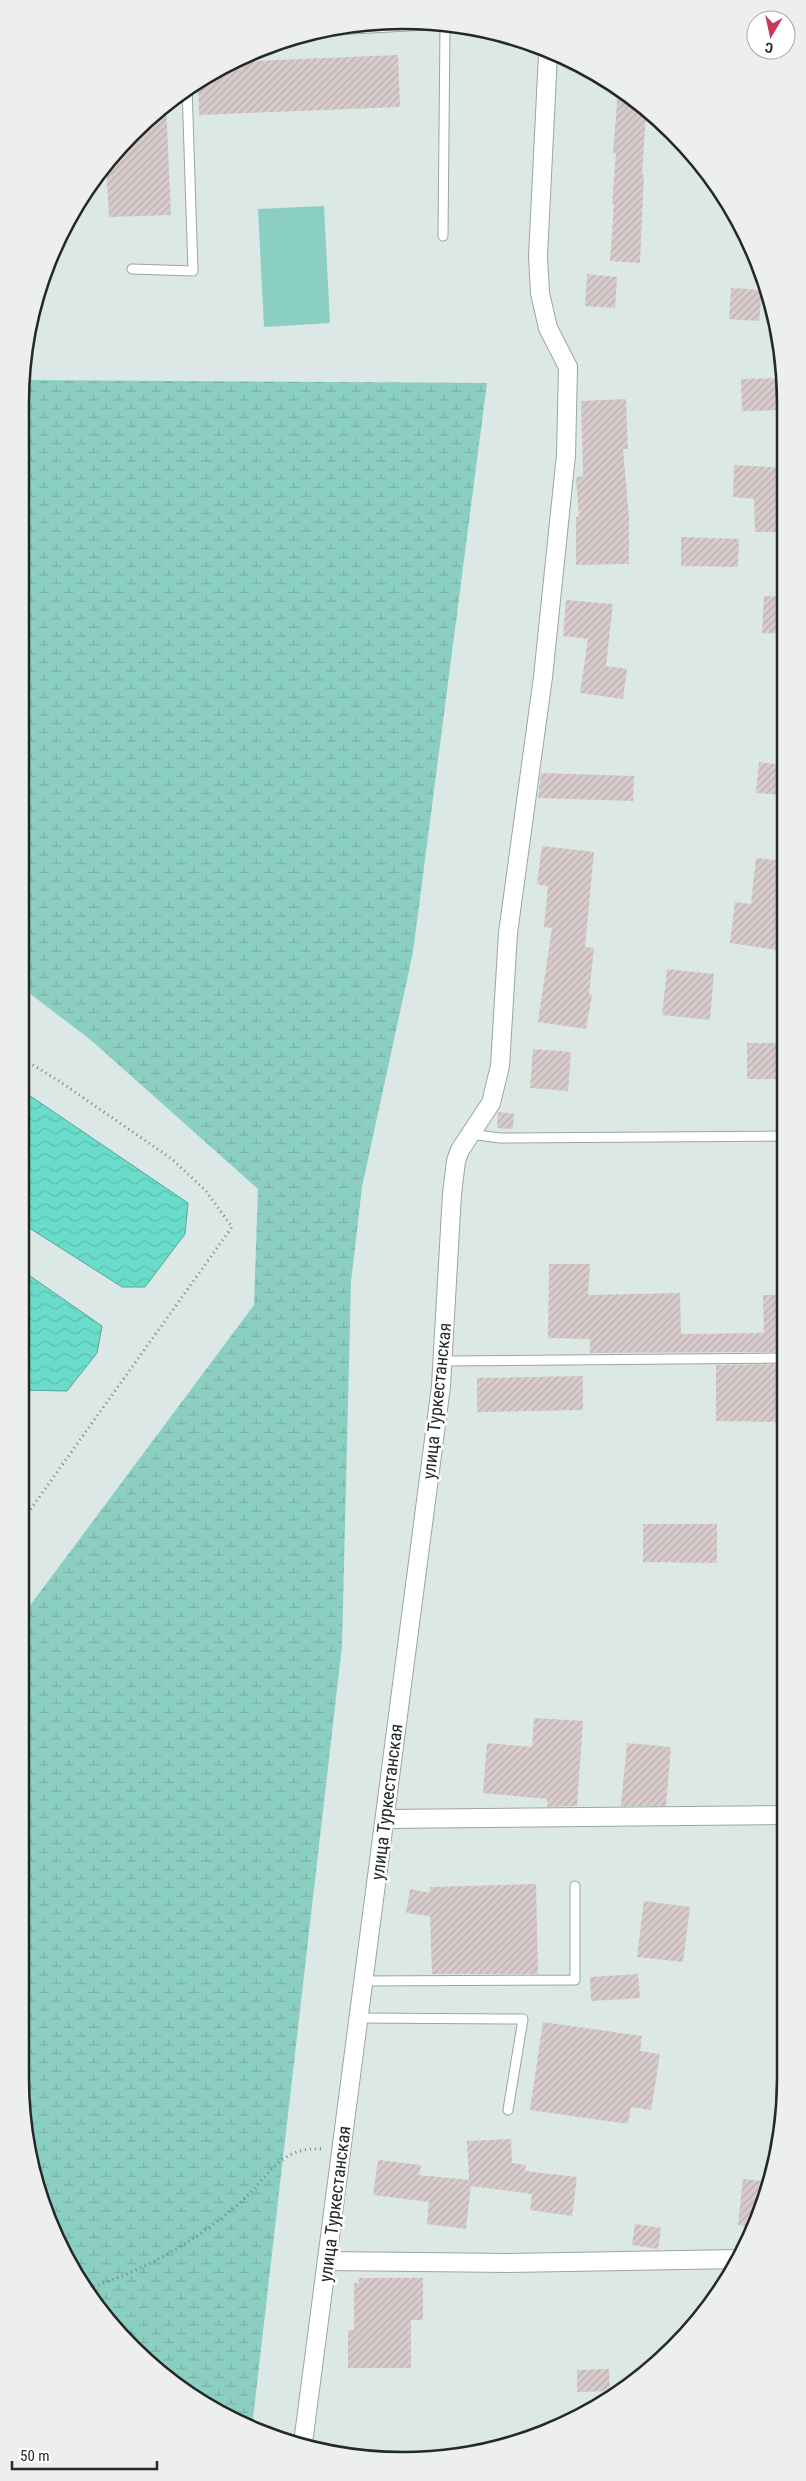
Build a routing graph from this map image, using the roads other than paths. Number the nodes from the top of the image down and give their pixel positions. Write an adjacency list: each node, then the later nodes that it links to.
1 (445, 31): 4 (lane)
2 (548, 58): 6 (street, улица Туркестанская)
3 (187, 97): 5 (lane)
4 (443, 236)
5 (132, 269)
6 (470, 1134): 7 (lane); 9 (street, улица Туркестанская)
7 (777, 1136)
8 (777, 1358): 9 (lane)
9 (442, 1361): 11 (street, улица Туркестанская)
10 (777, 1815): 11 (street)
11 (385, 1819): 13 (street, улица Туркестанская)
12 (575, 1886): 13 (lane)
13 (364, 1981): 14 (street, улица Туркестанская)
14 (359, 2018): 15 (lane); 17 (street, улица Туркестанская)
15 (508, 2110)
16 (730, 2259): 17 (street)
17 (327, 2261): 18 (street, улица Туркестанская)
18 (305, 2439)

